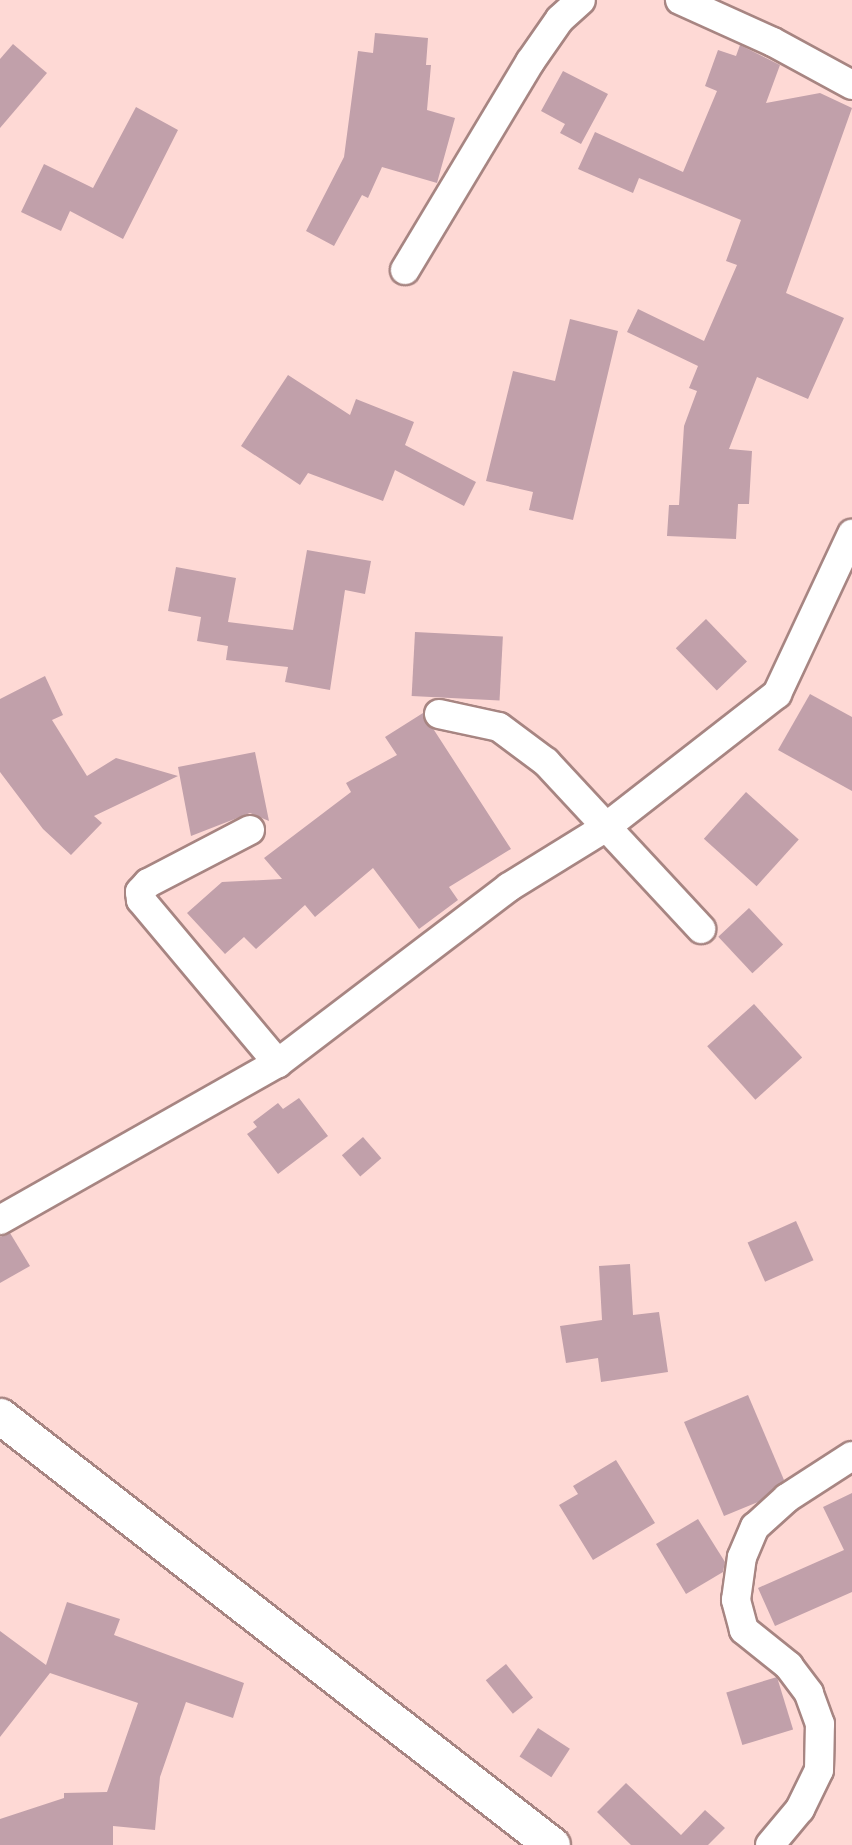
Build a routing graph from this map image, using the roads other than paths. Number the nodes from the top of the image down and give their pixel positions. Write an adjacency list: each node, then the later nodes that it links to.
1 (581, 0): 4 (street)
2 (680, 0): 3 (street)
3 (852, 85)
4 (405, 270)
5 (852, 534): 7 (street)
6 (439, 714): 7 (street)
7 (606, 827): 9 (street); 10 (street)
8 (250, 830): 10 (street)
9 (701, 929)
10 (278, 1063): 11 (street)
11 (0, 1220)
12 (0, 1416): 14 (street)
13 (852, 1456): 15 (street)
14 (552, 1845)
15 (770, 1845)

